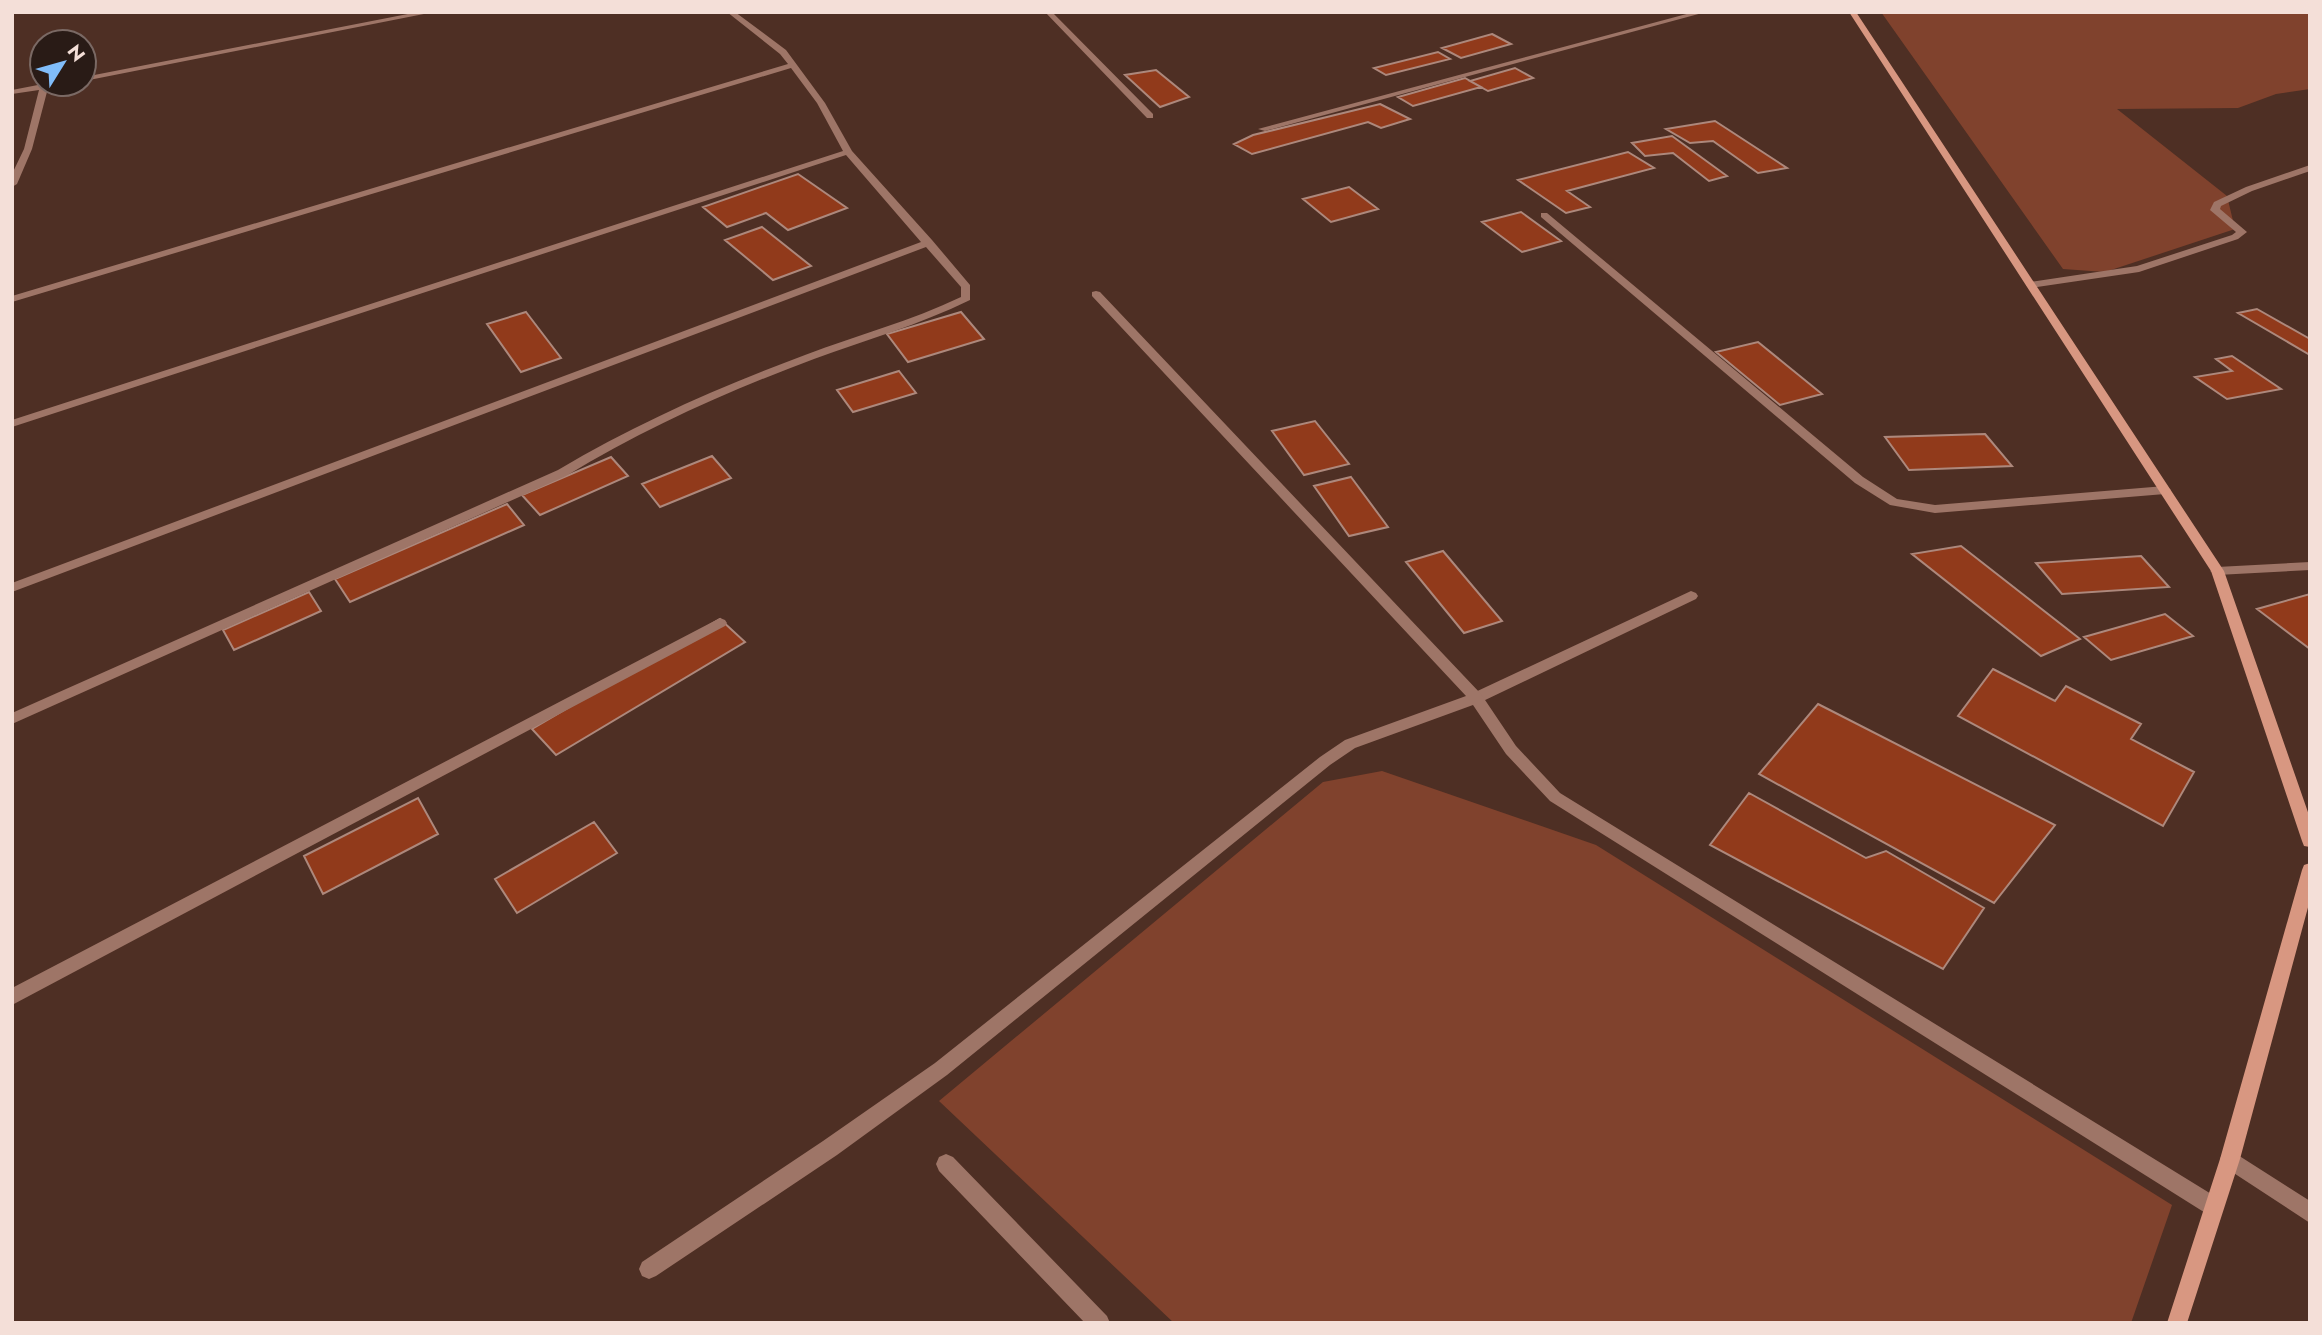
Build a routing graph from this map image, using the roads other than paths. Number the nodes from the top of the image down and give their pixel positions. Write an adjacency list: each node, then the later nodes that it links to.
1 (431, 12): 7 (street)
2 (730, 12): 6 (street)
3 (1048, 12): 9 (street)
4 (1703, 12): 10 (street)
5 (1852, 12): 16 (street)
6 (792, 65): 11 (street); 18 (street)
7 (98, 76)
8 (41, 98): 13 (street)
9 (1150, 116)
10 (1262, 129)
11 (849, 152): 15 (street); 19 (street)
12 (2310, 168): 16 (street)
13 (12, 184)
14 (1544, 215): 20 (street)
15 (929, 242): 23 (street); 27 (street)
16 (2031, 285): 20 (street)
17 (1096, 294): 26 (street)
18 (12, 299)
19 (12, 424)
20 (2165, 491): 22 (street)
21 (2310, 566): 22 (street)
22 (2217, 571): 28 (street)
23 (12, 588)
24 (1691, 596): 26 (street)
25 (720, 623): 30 (street)
26 (1476, 698): 33 (street); 35 (street)
27 (12, 719)
28 (2310, 841)
29 (2310, 870): 31 (street)
30 (12, 997)
31 (2230, 1159): 33 (street); 34 (street)
32 (946, 1164): 36 (street)
33 (2214, 1207): 37 (street)
34 (2310, 1213)
35 (649, 1269)
36 (1100, 1323)
37 (2177, 1323)

